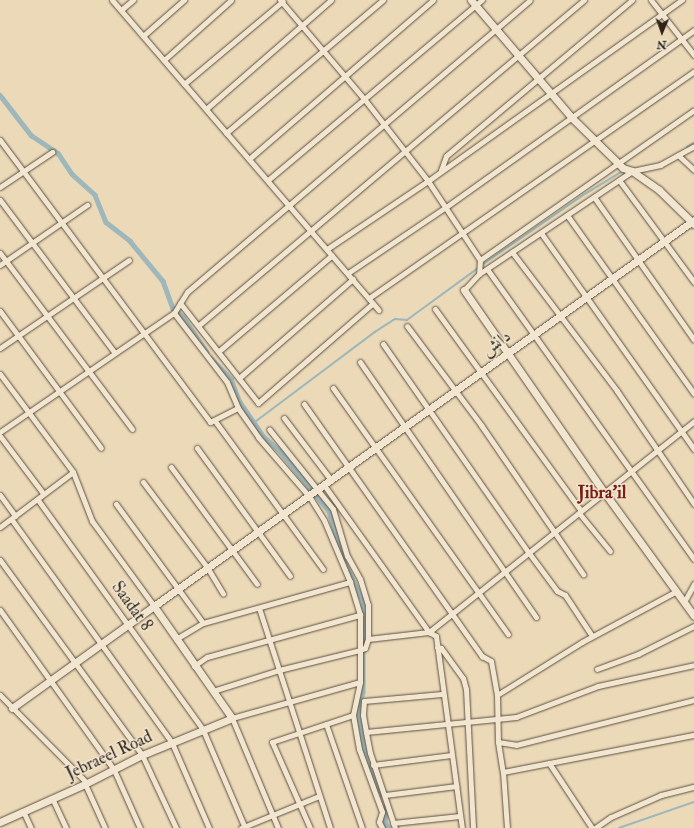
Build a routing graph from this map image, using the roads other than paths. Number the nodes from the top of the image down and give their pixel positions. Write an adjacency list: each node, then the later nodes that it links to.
1 (112, 0): 16 (street)
2 (133, 0): 16 (street)
3 (184, 0): 21 (street)
4 (231, 0): 26 (street)
5 (331, 0): 18 (street)
6 (382, 0): 23 (street)
7 (432, 0): 28 (street)
8 (482, 0): 15 (street)
9 (530, 0): 19 (street)
10 (584, 0): 25 (street)
11 (632, 0): 29 (street)
12 (651, 0): 17 (street)
13 (682, 0): 17 (street)
14 (281, 1): 18 (street); 30 (street)
15 (473, 3): 19 (main road); 32 (street)
16 (121, 10): 21 (street)
17 (663, 14): 22 (street); 31 (street)
18 (302, 24): 23 (street); 33 (street)
19 (496, 30): 25 (main road); 36 (street)
20 (694, 30): 22 (street)
21 (143, 36): 26 (street)
22 (682, 39): 24 (street); 35 (street)
23 (324, 50): 28 (street); 37 (street)
24 (694, 55)
25 (518, 57): 29 (main road); 41 (street)
26 (164, 60): 30 (street)
27 (694, 71): 39 (street)
28 (345, 75): 32 (street); 44 (street)
29 (537, 81): 31 (main road); 48 (street)
30 (184, 84): 33 (street)
31 (550, 94): 35 (main road); 48 (street)
32 (365, 100): 36 (street); 50 (street)
33 (206, 109): 37 (street)
34 (694, 110): 45 (street)
35 (572, 118): 39 (main road); 58 (street)
36 (385, 126): 41 (street); 57 (street)
37 (226, 133): 44 (street)
38 (0, 140): 47 (street)
39 (595, 141): 45 (main road); 64 (street)
40 (694, 146): 43 (street)
41 (405, 151): 52 (street); 62 (street)
42 (52, 152): 47 (street)
43 (678, 156): 46 (street); 49 (street)
44 (249, 159): 50 (street)
45 (621, 166): 49 (main road); 72 (street)
46 (694, 170)
47 (23, 171): 53 (street); 61 (street)
48 (441, 171): 52 (street)
49 (632, 171): 51 (street); 60 (main road)
50 (268, 180): 57 (street)
51 (619, 180): 54 (street); 65 (street)
52 (428, 181): 58 (street); 67 (street)
53 (0, 187)
54 (594, 197): 59 (street); 73 (street)
55 (0, 200): 66 (street)
56 (87, 205): 61 (street)
57 (290, 206): 62 (street); 87 (street)
58 (446, 207): 64 (street); 77 (street)
59 (567, 216): 63 (street); 80 (street)
60 (693, 222): 65 (main road, دانش)
61 (61, 224): 66 (street); 79 (street)
62 (311, 231): 67 (street); 95 (street)
63 (541, 233): 68 (street); 84 (street)
64 (463, 234): 72 (street); 86 (street)
65 (664, 240): 73 (main road, دانش); 82 (street)
66 (34, 243): 74 (street); 85 (street)
67 (327, 249): 70 (street)
68 (512, 252): 76 (street); 94 (street)
69 (0, 253): 74 (street)
70 (332, 255): 77 (street); 103 (street)
71 (129, 260): 79 (street)
72 (480, 260): 78 (street)
73 (639, 260): 80 (main road, دانش); 100 (street)
74 (6, 261): 75 (street); 93 (street)
75 (0, 265)
76 (487, 269): 78 (street); 98 (street)
77 (348, 273): 81 (street)
78 (479, 274): 83 (street)
79 (101, 277): 85 (street); 97 (street)
80 (612, 277): 84 (main road, دانش); 114 (street)
81 (353, 279): 86 (street); 110 (street)
82 (694, 282)
83 (464, 290): 104 (main road)
84 (586, 296): 94 (main road, دانش); 125 (street)
85 (74, 297): 93 (street); 105 (street)
86 (369, 298): 88 (street)
87 (180, 303): 92 (street); 95 (street)
88 (373, 303): 90 (street); 110 (street)
89 (435, 309): 108 (street)
90 (379, 310)
91 (0, 311): 99 (street)
92 (174, 313): 97 (street); 116 (street)
93 (46, 316): 99 (street); 107 (street)
94 (560, 316): 98 (main road, دانش); 132 (street)
95 (200, 326): 103 (street)
96 (407, 326): 112 (street)
97 (142, 334): 105 (street); 120 (street)
98 (534, 335): 104 (main road, دانش); 135 (street)
99 (19, 336): 102 (street); 113 (street)
100 (694, 340)
101 (383, 344): 117 (street)
102 (0, 348)
103 (219, 351): 110 (street)
104 (508, 352): 108 (main road, دانش); 141 (main road)
105 (115, 353): 107 (street)
106 (360, 362): 122 (street)
107 (86, 372): 113 (street); 123 (street)
108 (482, 372): 112 (main road, دانش); 148 (street)
109 (0, 374): 118 (street)
110 (239, 378)
111 (333, 388): 130 (street)
112 (454, 389): 117 (main road, دانش); 153 (street)
113 (59, 391): 118 (street); 128 (street)
114 (694, 394)
115 (304, 404): 133 (street)
116 (238, 408): 120 (street); 144 (street)
117 (428, 409): 122 (main road, دانش); 156 (street)
118 (29, 411): 126 (street); 136 (street)
119 (284, 418): 137 (street)
120 (214, 421): 149 (street)
121 (694, 421): 125 (street)
122 (403, 428): 130 (main road, دانش); 161 (street)
123 (132, 429)
124 (269, 429): 140 (street)
125 (681, 431): 131 (street); 132 (street)
126 (0, 432)
127 (0, 436): 142 (street)
128 (101, 448)
129 (197, 448): 152 (street)
130 (376, 448): 133 (main road, دانش); 170 (street)
131 (694, 449)
132 (656, 452): 135 (street); 147 (street)
133 (349, 466): 137 (main road, دانش); 175 (street)
134 (171, 467): 154 (street)
135 (631, 471): 141 (street); 157 (street)
136 (72, 472): 142 (street); 172 (street)
137 (331, 480): 139 (main road, دانش)
138 (143, 482): 159 (street)
139 (324, 484): 140 (main road, دانش); 182 (street)
140 (316, 490): 144 (main road, دانش); 185 (street)
141 (604, 492): 148 (street); 168 (main road)
142 (43, 493): 145 (street)
143 (0, 495): 150 (street)
144 (309, 496): 149 (main road, دانش); 164 (street)
145 (38, 500): 150 (street); 180 (street, Saadat 8)
146 (116, 504): 167 (street)
147 (694, 504)
148 (580, 512): 153 (street); 155 (street)
149 (284, 514): 152 (main road, دانش); 160 (street)
150 (13, 518): 151 (street); 188 (street)
151 (0, 527)
152 (259, 531): 154 (main road, دانش); 163 (street)
153 (556, 532): 156 (street); 162 (street)
154 (233, 549): 159 (main road, دانش); 165 (street)
155 (610, 551)
156 (529, 553): 161 (street); 184 (street)
157 (694, 559)
158 (0, 560): 191 (street)
159 (207, 567): 167 (main road, دانش); 169 (street)
160 (323, 569)
161 (505, 573): 170 (street); 178 (street)
162 (583, 574)
163 (290, 576)
164 (350, 582): 173 (street); 176 (street)
165 (257, 584)
166 (694, 584): 171 (street)
167 (180, 589): 172 (main road, دانش); 179 (street)
168 (676, 592): 171 (main road); 184 (street)
169 (223, 594)
170 (480, 594): 175 (street); 183 (street)
171 (684, 602): 177 (main road)
172 (154, 606): 180 (main road, دانش); 186 (main road)
173 (259, 608): 179 (street); 187 (street)
174 (0, 610): 196 (street)
175 (453, 614): 182 (street); 200 (street)
176 (360, 615): 187 (street); 190 (street)
177 (694, 616)
178 (536, 617)
179 (203, 623): 186 (street)
180 (128, 625): 188 (main road, دانش); 211 (street, Saadat 8)
181 (694, 626): 195 (street)
182 (429, 632): 185 (street); 189 (street)
183 (508, 634)
184 (592, 636): 200 (street)
185 (368, 638): 190 (street)
186 (176, 639): 193 (main road)
187 (268, 640): 193 (street); 194 (street)
188 (102, 645): 191 (main road, دانش); 216 (street)
189 (437, 647): 199 (street); 208 (street)
190 (360, 650): 194 (street); 197 (street)
191 (76, 664): 196 (main road, دانش); 217 (street)
192 (694, 665): 207 (street)
193 (194, 666): 198 (main road)
194 (279, 670): 198 (street); 203 (street)
195 (597, 670)
196 (51, 681): 204 (main road, دانش); 221 (street)
197 (360, 682): 203 (street); 205 (street)
198 (213, 691): 206 (main road)
199 (442, 694): 210 (street); 213 (street)
200 (498, 694): 207 (street)
201 (0, 695): 204 (street)
202 (694, 700): 215 (street)
203 (288, 703): 206 (street); 212 (street)
204 (12, 708): 223 (street)
205 (353, 715): 209 (street); 246 (street)
206 (232, 718): 211 (main road, Jebraeel Road); 231 (street)
207 (498, 719): 208 (street); 215 (street)
208 (466, 721): 210 (street); 248 (street)
209 (326, 724): 212 (street); 245 (street)
210 (446, 724): 213 (street); 218 (street)
211 (203, 730): 216 (main road, Jebraeel Road); 241 (street, Saadat 8)
212 (298, 732): 227 (street); 229 (street)
213 (366, 732): 220 (street)
214 (694, 735): 219 (street)
215 (498, 742): 222 (street)
216 (172, 743): 217 (main road, Jebraeel Road); 240 (street)
217 (142, 755): 221 (main road, Jebraeel Road); 239 (street)
218 (451, 755): 220 (street); 224 (street)
219 (549, 763): 222 (street); 250 (street)
220 (374, 765): 226 (street)
221 (114, 770): 223 (main road, Jebraeel Road); 238 (street)
222 (503, 772): 249 (street)
223 (86, 783): 228 (main road, Jebraeel Road); 237 (street)
224 (456, 786): 226 (street); 232 (street)
225 (694, 787): 250 (street)
226 (385, 795): 234 (street)
227 (319, 796): 229 (street); 244 (street)
228 (52, 798): 230 (main road, Jebraeel Road); 236 (street)
229 (299, 804): 231 (street); 243 (street)
230 (23, 811): 233 (main road, Jebraeel Road); 235 (street)
231 (272, 814): 241 (street); 242 (street)
232 (460, 816): 234 (street); 247 (street)
233 (0, 822)
234 (394, 826)
235 (31, 828)
236 (66, 828)
237 (104, 828)
238 (140, 828)
239 (176, 828)
240 (209, 828)
241 (243, 828)
242 (278, 828)
243 (310, 828)
244 (330, 828)
245 (362, 828)
246 (382, 828)
247 (462, 828)
248 (474, 828)
249 (507, 828)
250 (593, 828)

